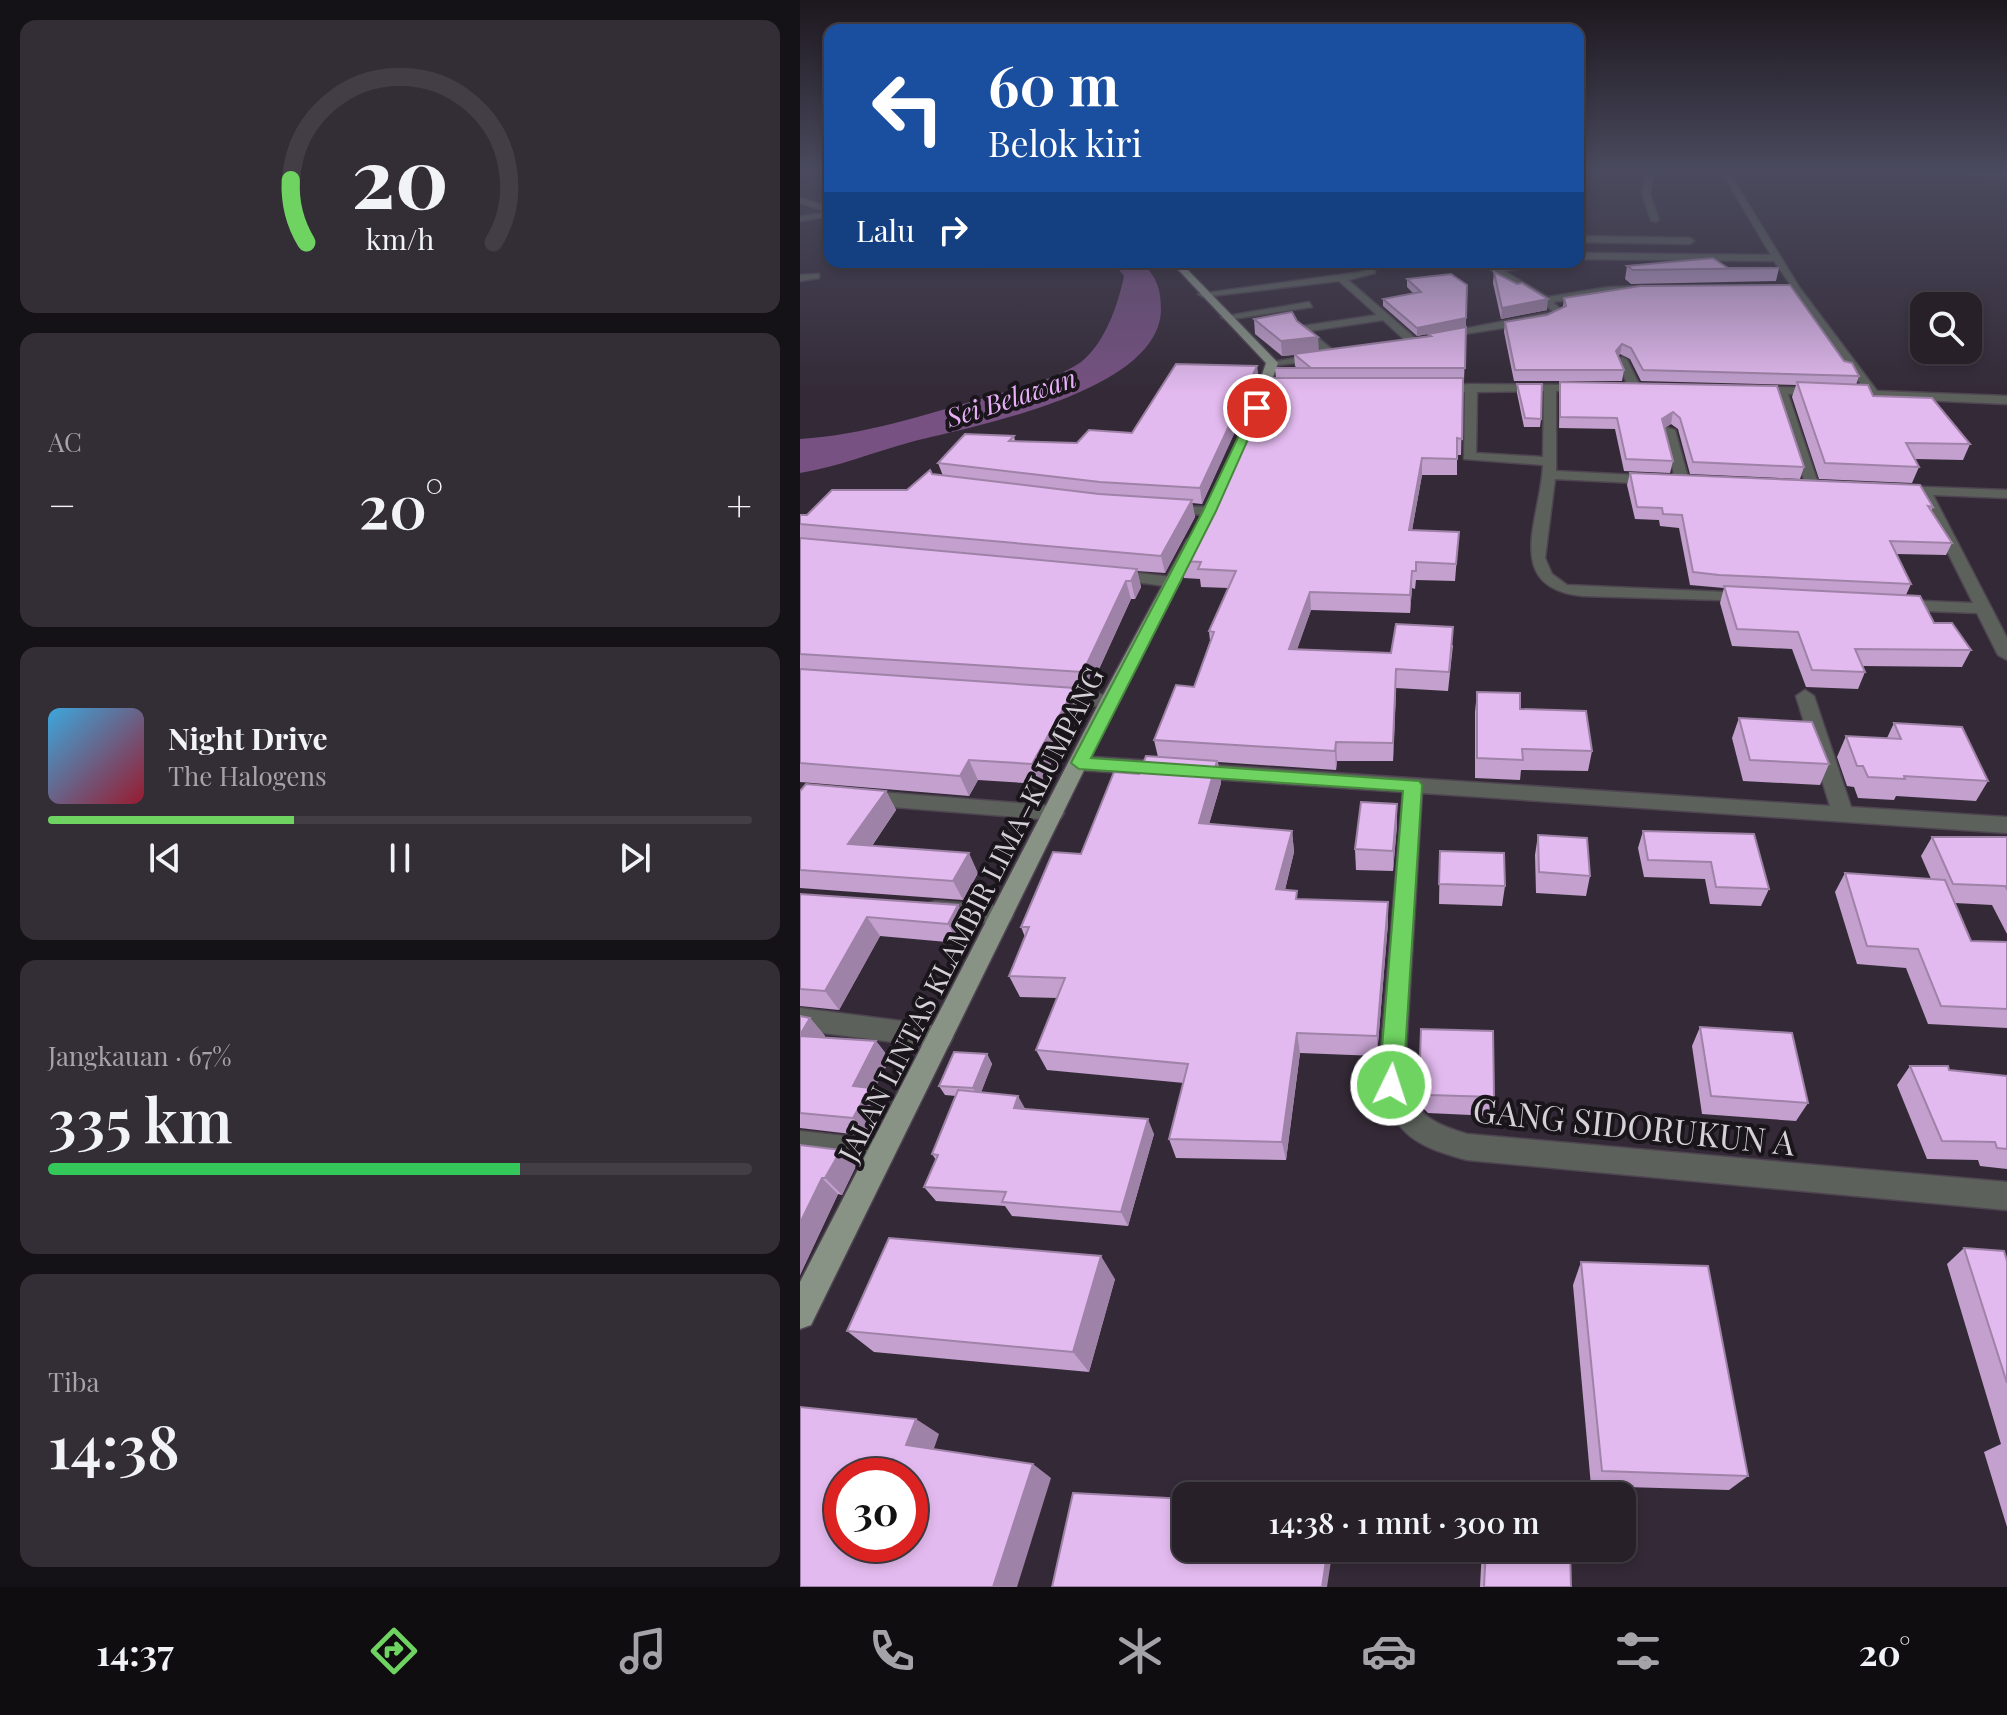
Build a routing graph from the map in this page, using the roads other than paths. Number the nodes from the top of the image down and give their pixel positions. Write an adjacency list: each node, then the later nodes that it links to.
1 (1768, 245): 3 (street)
2 (1584, 256): 3 (street)
3 (1776, 258): 13 (street)
4 (1180, 268): 14 (main road)
5 (1373, 268): 10 (street)
6 (1504, 268): 7 (street)
7 (1495, 269): 15 (street)
8 (816, 276): 9 (street)
9 (800, 278)
10 (1342, 279): 14 (street); 18 (street)
11 (1656, 288): 15 (street)
12 (1782, 288): 13 (street)
13 (1795, 288): 34 (street)
14 (1203, 294): 17 (main road)
15 (1546, 300): 19 (street)
16 (1309, 305): 17 (street)
17 (1226, 317): 24 (main road)
18 (1386, 317): 19 (street); 22 (street)
19 (1412, 341): 20 (street)
20 (1397, 344)
21 (1350, 353): 22 (street)
22 (1335, 356): 24 (street)
23 (1622, 360): 25 (street)
24 (1272, 363): 36 (main road)
25 (1634, 386): 29 (street); 30 (street)
26 (1471, 387): 27 (street); 31 (street); 38 (street)
27 (1550, 387): 28 (street); 38 (street)
28 (1606, 387)
29 (1620, 387)
30 (1647, 387)
31 (1419, 389)
32 (1741, 389): 33 (street)
33 (1781, 390): 34 (street); 39 (street)
34 (1874, 395): 35 (street)
35 (2007, 400)
36 (1250, 425)
37 (1669, 430): 38 (street)
38 (1548, 468): 48 (street)
39 (1812, 486)
40 (1221, 487): 45 (main road, JALAN LINTAS KLAMBIR LIMA–KLUMPANG)
41 (1882, 489): 42 (street)
42 (1924, 491): 43 (street); 50 (street)
43 (2007, 494)
44 (1158, 509): 45 (street)
45 (1209, 511): 47 (main road, JALAN LINTAS KLAMBIR LIMA–KLUMPANG)
46 (1101, 574): 47 (street)
47 (1172, 582): 54 (main road, JALAN LINTAS KLAMBIR LIMA–KLUMPANG)
48 (1767, 599)
49 (1875, 604): 50 (street)
50 (1993, 618): 51 (street)
51 (2007, 655)
52 (1032, 696): 54 (street)
53 (1805, 696): 59 (street)
54 (1109, 701): 55 (main road, JALAN LINTAS KLAMBIR LIMA–KLUMPANG)
55 (1079, 763): 56 (street); 58 (main road, JALAN LINTAS KLAMBIR LIMA–KLUMPANG)
56 (1413, 785): 59 (street); 67 (street, GANG SIDORUKUN A)
57 (848, 796): 58 (street)
58 (1054, 813): 62 (main road, JALAN LINTAS KLAMBIR LIMA–KLUMPANG)
59 (1843, 814): 60 (street)
60 (2007, 825)
61 (909, 908): 62 (street)
62 (1002, 915): 64 (main road, JALAN LINTAS KLAMBIR LIMA–KLUMPANG)
63 (800, 1019): 64 (street)
64 (940, 1037): 66 (main road, JALAN LINTAS KLAMBIR LIMA–KLUMPANG)
65 (800, 1144): 66 (street)
66 (881, 1153): 68 (main road, JALAN LINTAS KLAMBIR LIMA–KLUMPANG)
67 (2007, 1196)
68 (800, 1314)

